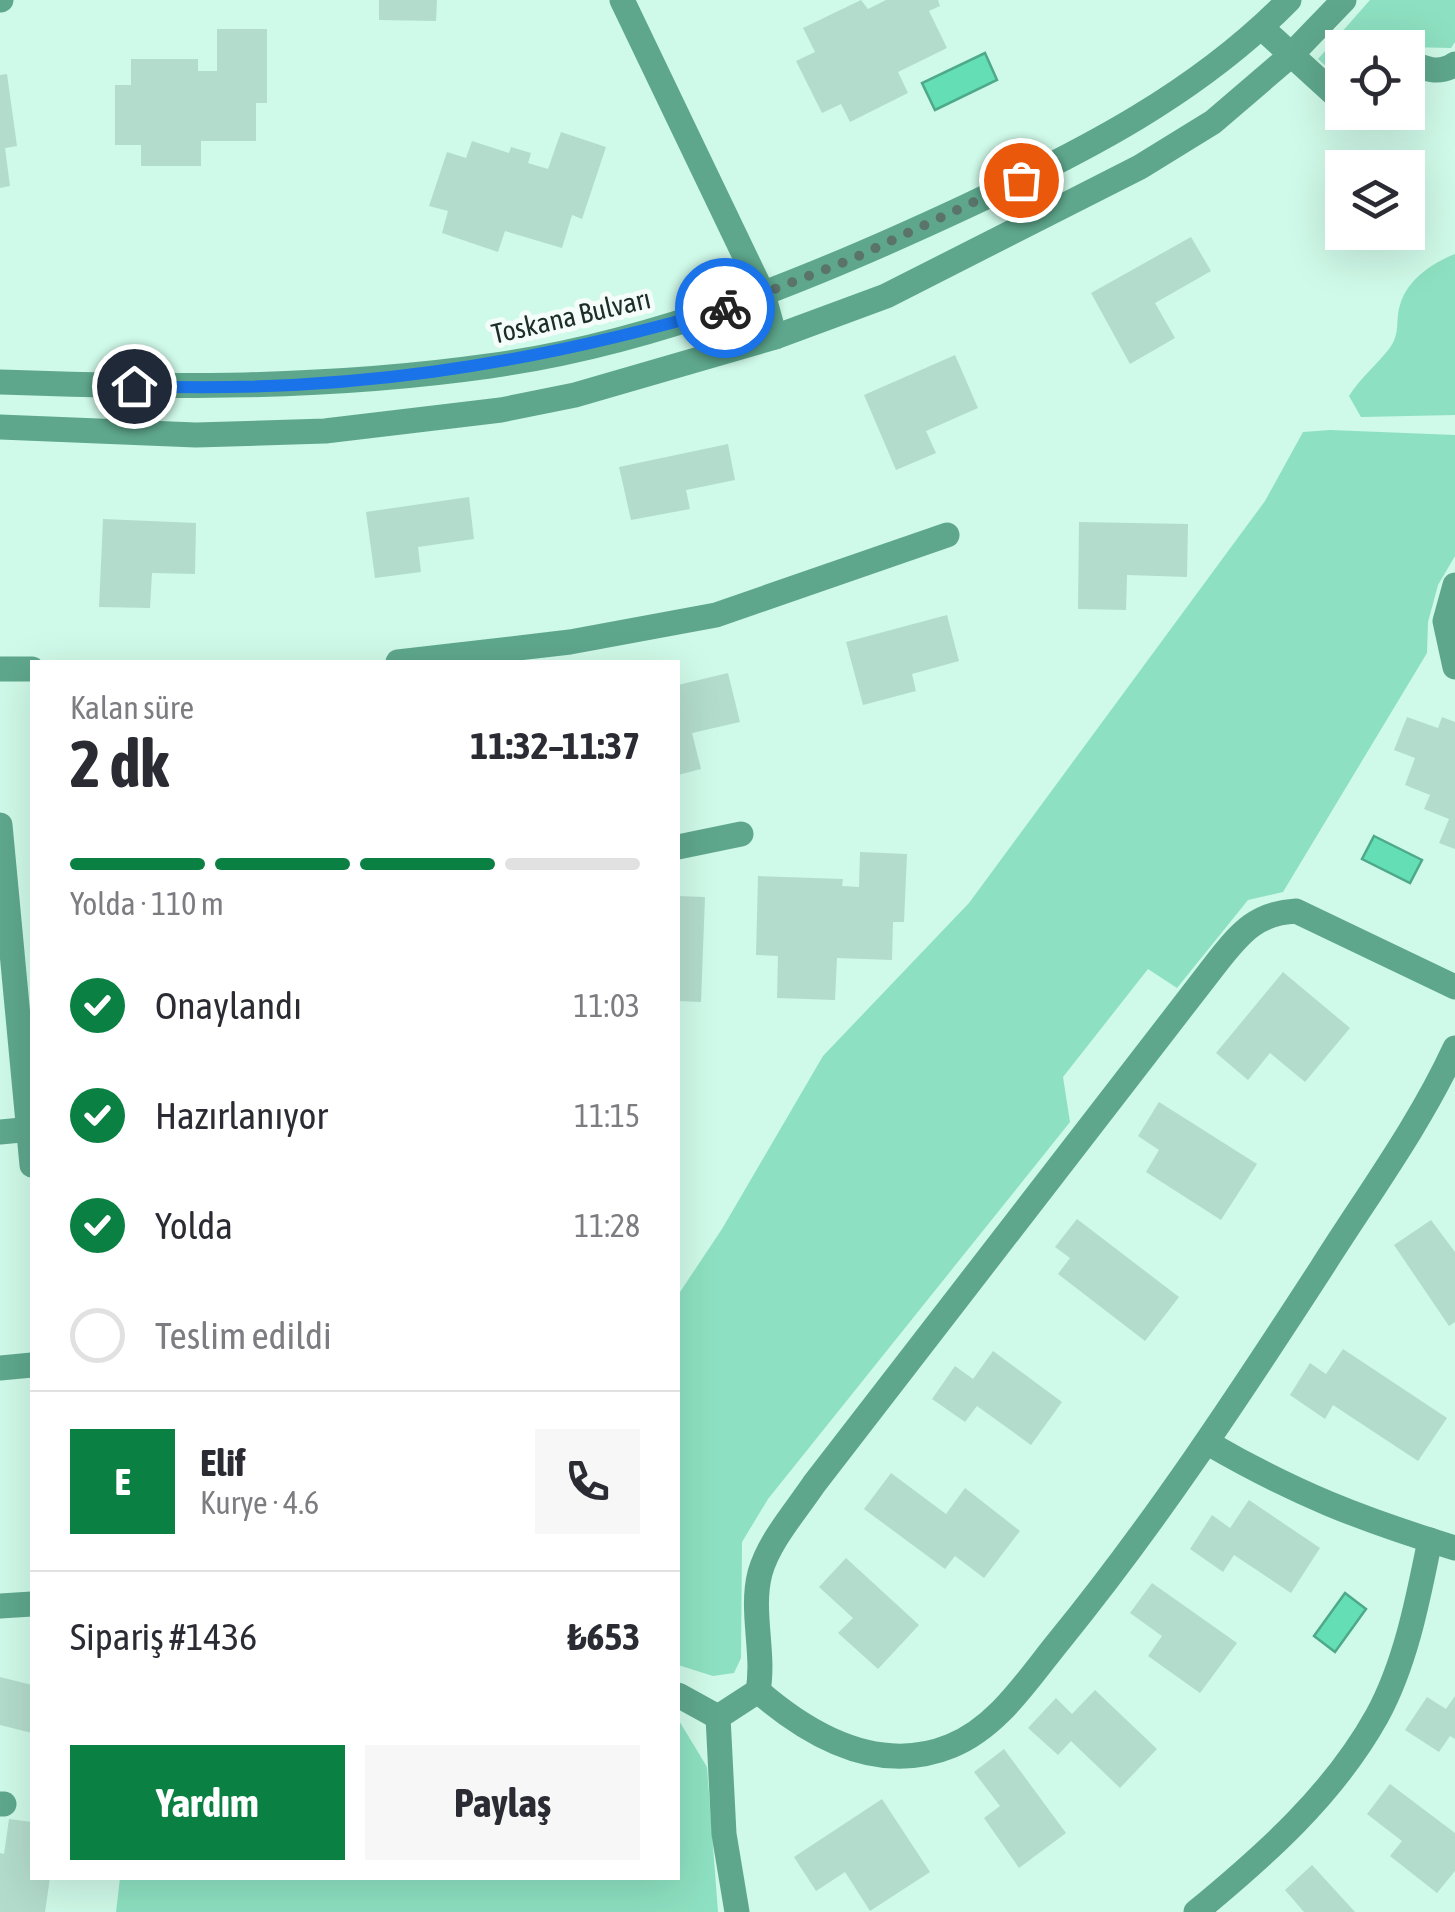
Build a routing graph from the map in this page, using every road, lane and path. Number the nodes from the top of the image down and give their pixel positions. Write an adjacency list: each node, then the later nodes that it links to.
1 (622, 0): 9 (street)
2 (1289, 0): 4 (street, Toskana Bulvarı)
3 (1344, 0): 5 (street)
4 (1262, 28): 5 (street); 9 (street, Toskana Bulvarı)
5 (1290, 56): 8 (street); 10 (street)
6 (1455, 64): 7 (street)
7 (1425, 70)
8 (1325, 86)
9 (763, 294): 10 (street); 11 (street, Toskana Bulvarı)
10 (775, 337): 12 (street)
11 (0, 382)
12 (0, 427)
13 (947, 534): 15 (street)
14 (1455, 585): 16 (street)
15 (415, 660)
16 (1455, 666)
17 (0, 669): 18 (street)
18 (30, 669)
19 (0, 825): 22 (street)
20 (741, 834): 21 (street)
21 (680, 847)
22 (14, 898): 25 (street)
23 (1455, 987): 34 (street)
24 (1455, 1048): 30 (street)
25 (30, 1115)
26 (30, 1129): 27 (street)
27 (0, 1132)
28 (30, 1364): 29 (street)
29 (0, 1368)
30 (1208, 1443): 31 (street); 34 (street)
31 (1442, 1544): 38 (street)
32 (30, 1604): 33 (street)
33 (0, 1606)
34 (758, 1692): 36 (street)
35 (680, 1696): 36 (street)
36 (718, 1717): 37 (street)
37 (737, 1912)
38 (1196, 1912)

